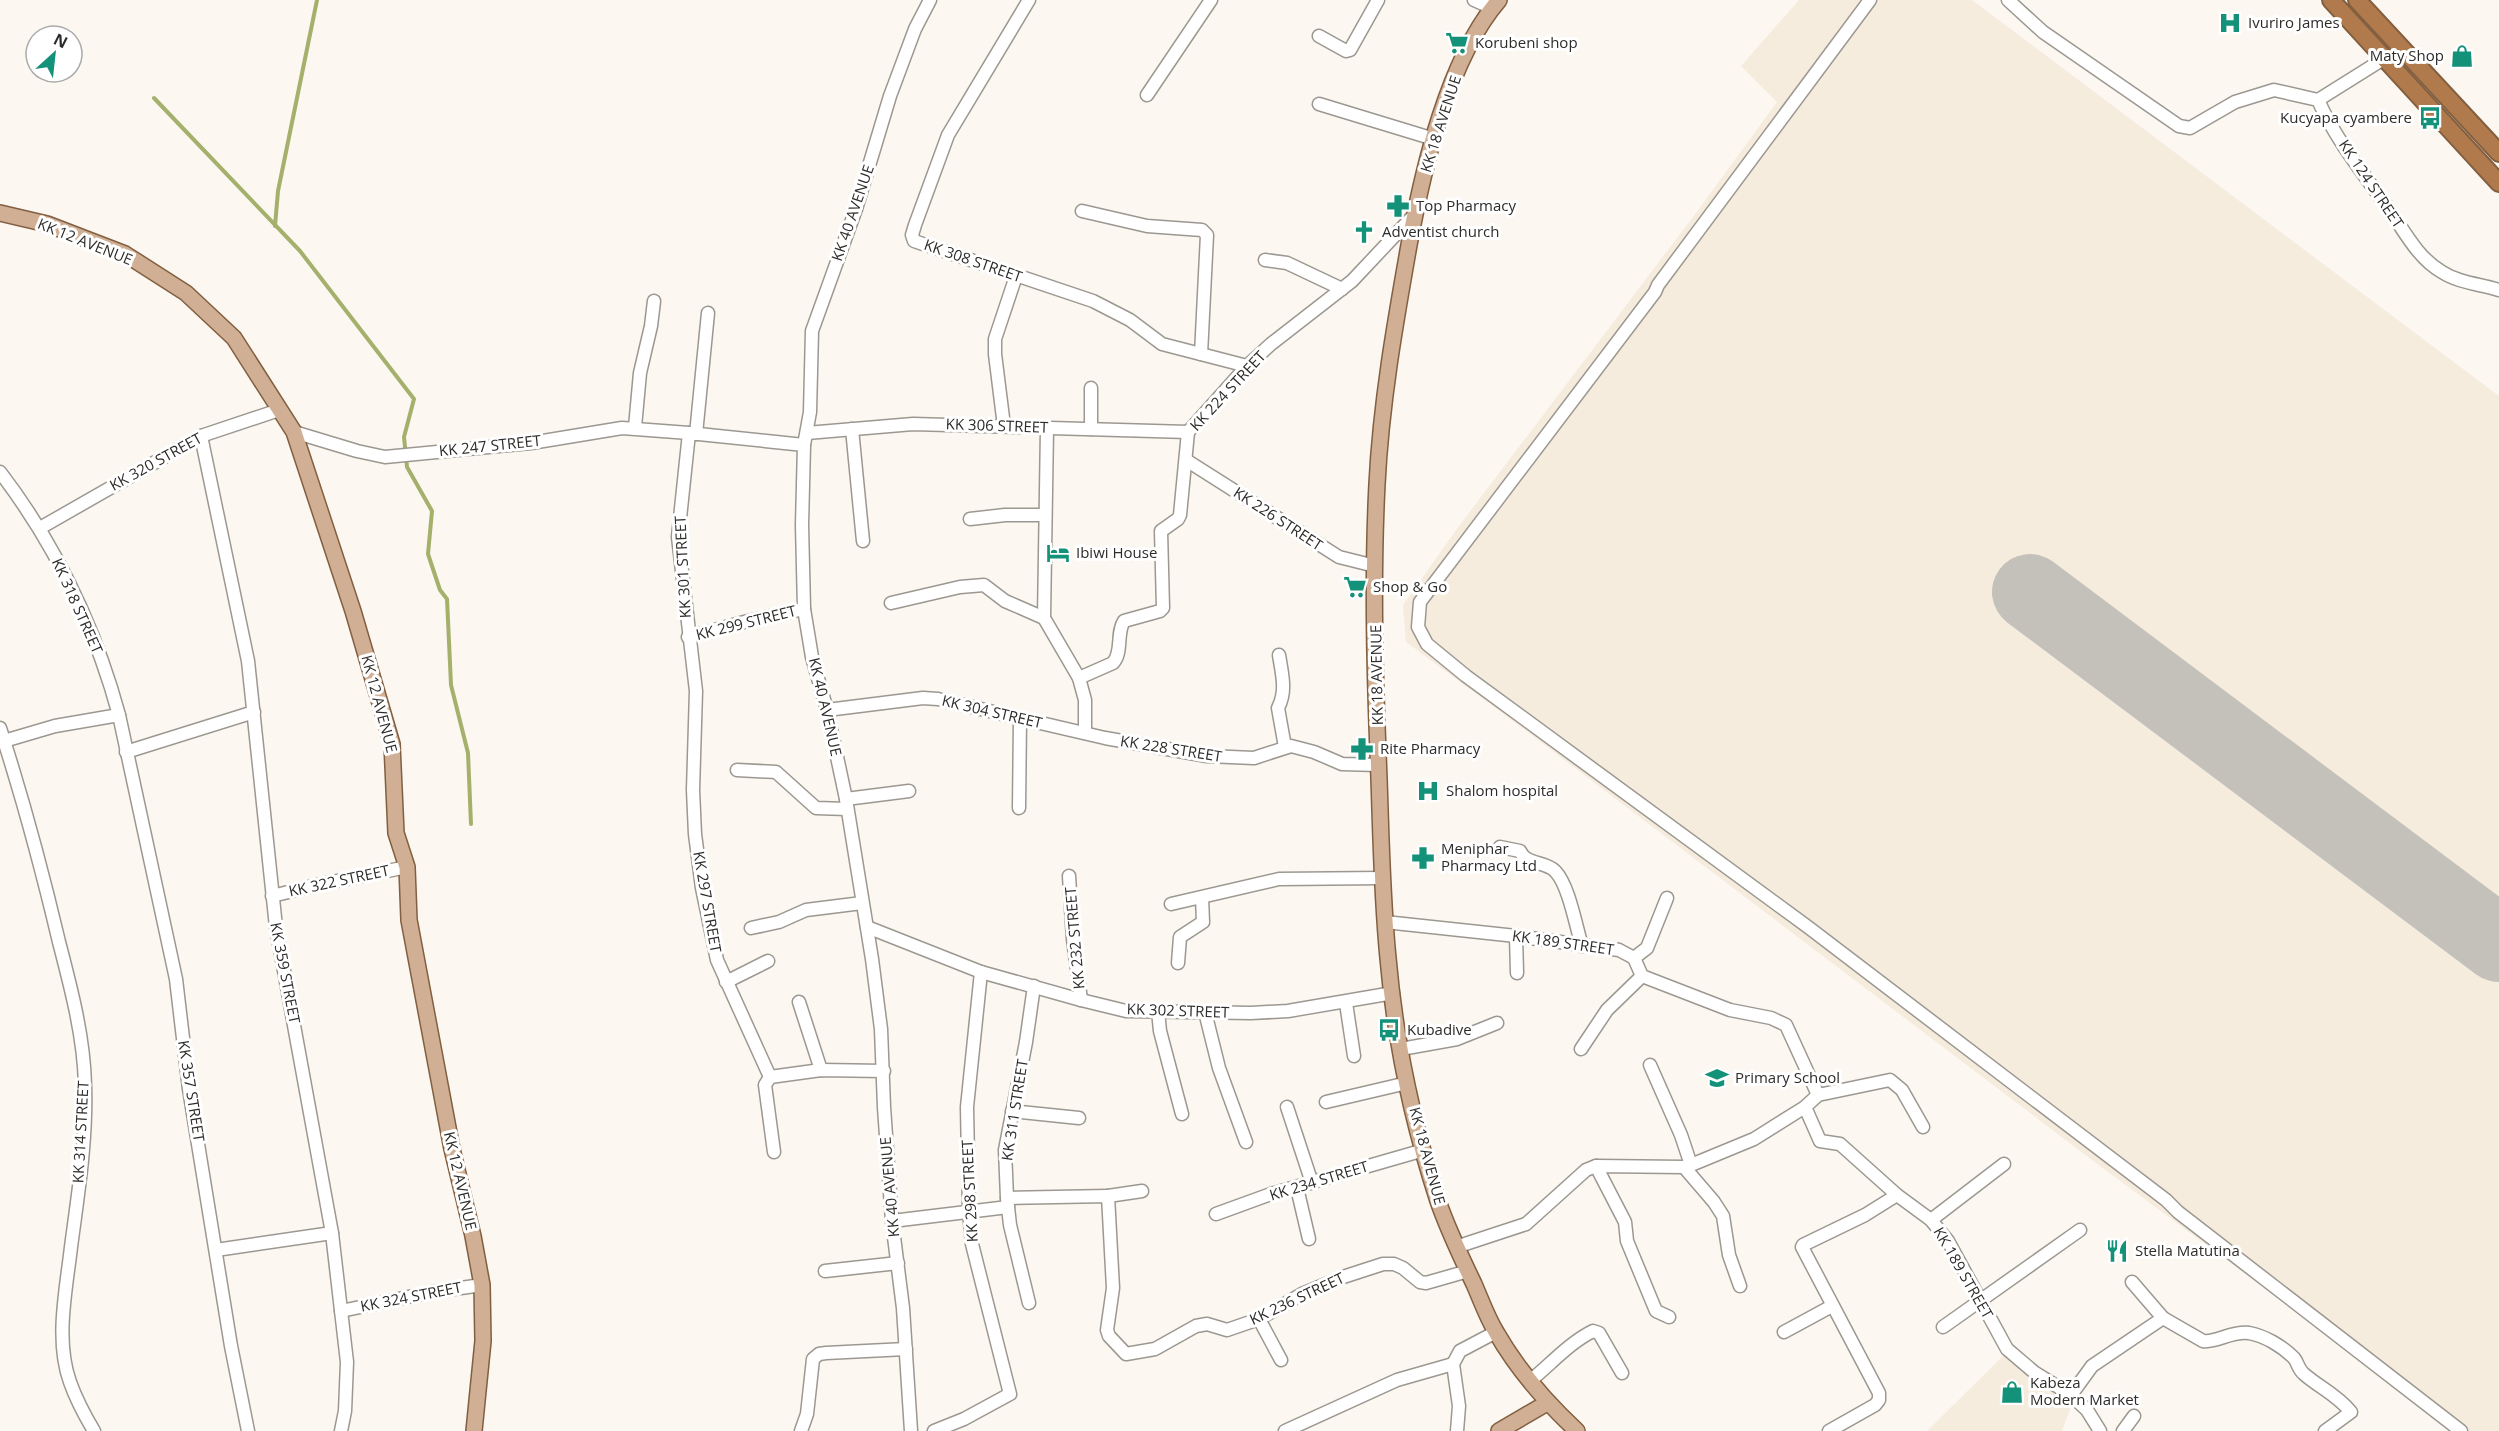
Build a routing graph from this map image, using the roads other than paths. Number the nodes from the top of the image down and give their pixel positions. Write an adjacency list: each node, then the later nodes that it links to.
1 (930, 0): 41 (street, KK 40 AVENUE)
2 (1029, 0): 23 (street, KK 308 STREET)
3 (1211, 0): 13 (street)
4 (1378, 0): 11 (street)
5 (1474, 0): 10 (street)
6 (1870, 0): 174 (street)
7 (2008, 0): 14 (street)
8 (2331, 0): 12 (highway)
9 (2357, 0): 17 (highway)
10 (1494, 3): 16 (main road, KK 18 AVENUE)
11 (1319, 36)
12 (2385, 58): 14 (street); 18 (highway)
13 (1147, 95)
14 (2318, 100): 25 (street, KK 124 STREET)
15 (1319, 104): 16 (street)
16 (1434, 139): 21 (main road, KK 18 AVENUE)
17 (2499, 153)
18 (2497, 178)
19 (1082, 211): 28 (street)
20 (0, 213): 31 (main road, KK 12 AVENUE)
21 (1415, 214): 24 (street, KK 224 STREET); 48 (main road, KK 18 AVENUE)
22 (1265, 260): 24 (street)
23 (1016, 276): 28 (street, KK 308 STREET); 32 (street)
24 (1342, 289): 29 (street, KK 224 STREET)
25 (2499, 290)
26 (654, 301): 33 (street)
27 (708, 313): 39 (street, KK 301 STREET)
28 (1201, 354): 29 (street, KK 308 STREET)
29 (1246, 366): 38 (street, KK 224 STREET)
30 (1091, 388): 36 (street)
31 (279, 410): 37 (main road, KK 12 AVENUE); 40 (street, KK 320 STREET)
32 (1004, 426): 34 (street, KK 306 STREET); 35 (street, KK 306 STREET)
33 (635, 427): 37 (street, KK 247 STREET); 39 (street, KK 247 STREET)
34 (1047, 428): 36 (street, KK 306 STREET); 44 (street)
35 (852, 429): 41 (street, KK 306 STREET); 47 (street)
36 (1091, 429): 38 (street, KK 306 STREET)
37 (294, 432): 70 (main road, KK 12 AVENUE)
38 (1188, 432): 42 (street, KK 224 STREET)
39 (692, 434): 41 (street); 52 (street, KK 301 STREET)
40 (201, 436): 46 (street, KK 320 STREET); 56 (street, KK 359 STREET)
41 (806, 439): 50 (street, KK 40 AVENUE)
42 (1186, 460): 48 (street, KK 226 STREET); 54 (street, KK 224 STREET)
43 (0, 472): 46 (street, KK 318 STREET)
44 (1044, 515): 45 (street); 51 (street)
45 (970, 519)
46 (40, 528): 57 (street, KK 318 STREET)
47 (863, 541)
48 (1375, 566): 64 (main road, KK 18 AVENUE)
49 (891, 603): 51 (street)
50 (804, 609): 52 (street, KK 299 STREET); 55 (street, KK 40 AVENUE)
51 (1044, 618): 54 (street)
52 (688, 638): 89 (street, KK 297 STREET)
53 (1279, 655): 62 (street)
54 (1079, 678): 60 (street)
55 (827, 710): 58 (street, KK 304 STREET); 67 (street, KK 40 AVENUE)
56 (254, 712): 63 (street); 73 (street, KK 359 STREET)
57 (119, 715): 61 (street); 63 (street, KK 318 STREET)
58 (1020, 719): 60 (street, KK 304 STREET); 68 (street)
59 (0, 728): 61 (street, KK 314 STREET)
60 (1085, 733): 62 (street, KK 228 STREET)
61 (4, 741): 160 (street, KK 314 STREET)
62 (1285, 747): 64 (street, KK 228 STREET)
63 (126, 752): 134 (street, KK 357 STREET)
64 (1378, 765): 72 (main road, KK 18 AVENUE)
65 (737, 770): 67 (street)
66 (909, 790): 67 (street)
67 (846, 804): 76 (street, KK 40 AVENUE)
68 (1018, 808)
69 (1500, 847): 82 (street)
70 (407, 867): 73 (street, KK 322 STREET); 139 (main road, KK 12 AVENUE)
71 (1069, 876): 92 (street, KK 232 STREET)
72 (1383, 878): 74 (street); 78 (main road, KK 18 AVENUE)
73 (272, 896): 131 (street, KK 359 STREET)
74 (1202, 898): 77 (street); 85 (street)
75 (1666, 898): 83 (street)
76 (862, 903): 79 (street, KK 40 AVENUE); 80 (street)
77 (1171, 904)
78 (1385, 922): 81 (street, KK 189 STREET); 91 (main road, KK 18 AVENUE)
79 (867, 927): 86 (street, KK 302 STREET); 103 (street, KK 40 AVENUE)
80 (751, 928)
81 (1516, 936): 82 (street, KK 189 STREET); 87 (street)
82 (1582, 946): 83 (street, KK 189 STREET)
83 (1634, 958): 88 (street, KK 189 STREET)
84 (768, 961): 89 (street)
85 (1178, 963)
86 (981, 972): 90 (street, KK 302 STREET); 126 (street, KK 298 STREET)
87 (1517, 973)
88 (1642, 976): 99 (street); 106 (street)
89 (726, 982): 104 (street, KK 297 STREET)
90 (1034, 986): 92 (street, KK 302 STREET); 110 (street, KK 311 STREET)
91 (1393, 993): 94 (street, KK 302 STREET); 98 (main road, KK 18 AVENUE)
92 (1081, 1000): 95 (street, KK 302 STREET)
93 (799, 1002): 102 (street)
94 (1346, 1003): 96 (street, KK 302 STREET); 100 (street)
95 (1158, 1011): 96 (street, KK 302 STREET); 111 (street)
96 (1205, 1012): 114 (street)
97 (1497, 1023): 98 (street)
98 (1401, 1049): 105 (main road, KK 18 AVENUE)
99 (1581, 1049)
100 (1354, 1056)
101 (1650, 1065): 119 (street)
102 (821, 1070): 103 (street); 104 (street)
103 (884, 1071): 129 (street, KK 40 AVENUE)
104 (770, 1077): 116 (street)
105 (1407, 1083): 107 (street); 115 (main road, KK 18 AVENUE)
106 (1818, 1095): 109 (street); 113 (street)
107 (1326, 1102)
108 (1287, 1107): 120 (street)
109 (1805, 1107): 119 (street); 123 (street, KK 189 STREET)
110 (1012, 1111): 112 (street); 125 (street, KK 311 STREET)
111 (1182, 1114)
112 (1079, 1118)
113 (1923, 1127)
114 (1246, 1143)
115 (1424, 1150): 120 (street, KK 234 STREET); 133 (main road, KK 18 AVENUE)
116 (774, 1152)
117 (2004, 1164): 128 (street)
118 (1596, 1166): 119 (street); 133 (street); 145 (street)
119 (1688, 1166): 140 (street)
120 (1312, 1183): 121 (street, KK 234 STREET)
121 (1297, 1188): 127 (street, KK 234 STREET); 132 (street)
122 (1142, 1191): 124 (street)
123 (1897, 1195): 128 (street, KK 189 STREET); 143 (street)
124 (1108, 1196): 125 (street); 147 (street, KK 236 STREET)
125 (1007, 1202): 126 (street); 142 (street, KK 311 STREET)
126 (969, 1211): 129 (street); 166 (street, KK 298 STREET)
127 (1216, 1214)
128 (1931, 1220): 141 (street, KK 189 STREET)
129 (892, 1221): 135 (street, KK 40 AVENUE)
130 (2080, 1230): 141 (street)
131 (332, 1233): 134 (street); 144 (street, KK 359 STREET)
132 (1309, 1239)
133 (1456, 1247): 137 (main road, KK 18 AVENUE)
134 (216, 1250): 161 (street, KK 357 STREET)
135 (898, 1263): 136 (street); 151 (street, KK 40 AVENUE)
136 (825, 1271)
137 (1468, 1272): 147 (street, KK 236 STREET); 149 (main road, KK 18 AVENUE)
138 (2132, 1282): 146 (street)
139 (482, 1285): 144 (street, KK 324 STREET); 163 (main road, KK 12 AVENUE)
140 (1740, 1286)
141 (1981, 1302): 148 (street); 156 (street, KK 189 STREET)
142 (1029, 1303)
143 (1832, 1306): 150 (street); 171 (street)
144 (341, 1311): 162 (street, KK 359 STREET)
145 (1669, 1317)
146 (2163, 1318): 156 (street); 159 (street)
147 (1259, 1320): 152 (street)
148 (1943, 1327)
149 (1496, 1332): 153 (street); 155 (main road, KK 18 AVENUE)
150 (1784, 1332)
151 (906, 1349): 164 (street); 165 (street, KK 40 AVENUE)
152 (1281, 1359)
153 (1453, 1364): 167 (street); 168 (street)
154 (1622, 1373): 155 (street)
155 (1530, 1381): 157 (main road, KK 18 AVENUE)
156 (2071, 1395): 172 (street, KK 189 STREET)
157 (1547, 1403): 169 (main road); 170 (main road, KK 18 AVENUE)
158 (2134, 1416): 173 (street)
159 (2329, 1429)
160 (94, 1431)
161 (248, 1431)
162 (341, 1431)
163 (474, 1431)
164 (801, 1431)
165 (911, 1431)
166 (934, 1431)
167 (1285, 1431)
168 (1457, 1431)
169 (1499, 1431)
170 (1577, 1431)
171 (1828, 1431)
172 (2100, 1431)
173 (2123, 1431)
174 (2461, 1431)

